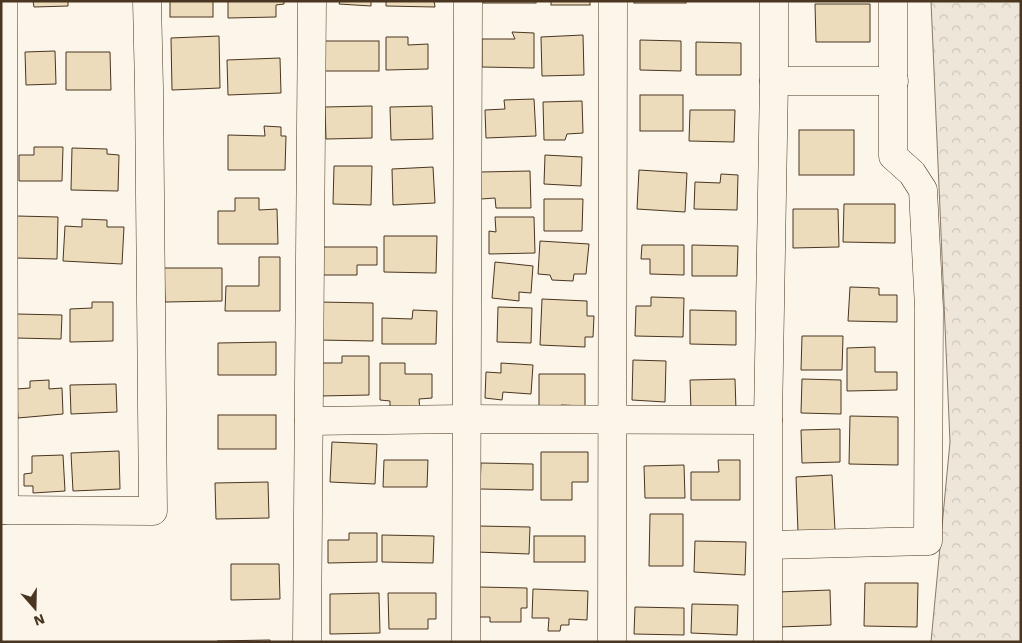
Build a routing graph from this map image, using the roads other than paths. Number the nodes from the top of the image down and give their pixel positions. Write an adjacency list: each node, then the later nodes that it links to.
1 (3, 1): 10 (street)
2 (147, 1): 15 (street)
3 (312, 1): 12 (street)
4 (468, 1): 11 (street)
5 (613, 1): 13 (street)
6 (774, 1): 8 (street)
7 (893, 1): 9 (street)
8 (774, 81): 9 (street); 14 (street)
9 (894, 81): 16 (street)
10 (2, 98): 15 (street)
11 (467, 419): 12 (street); 13 (street); 18 (street)
12 (309, 420): 17 (street)
13 (613, 420): 14 (street); 19 (street)
14 (768, 420): 16 (street)
15 (2, 510)
16 (769, 545): 20 (street)
17 (307, 642)
18 (466, 642)
19 (612, 642)
20 (768, 642)

